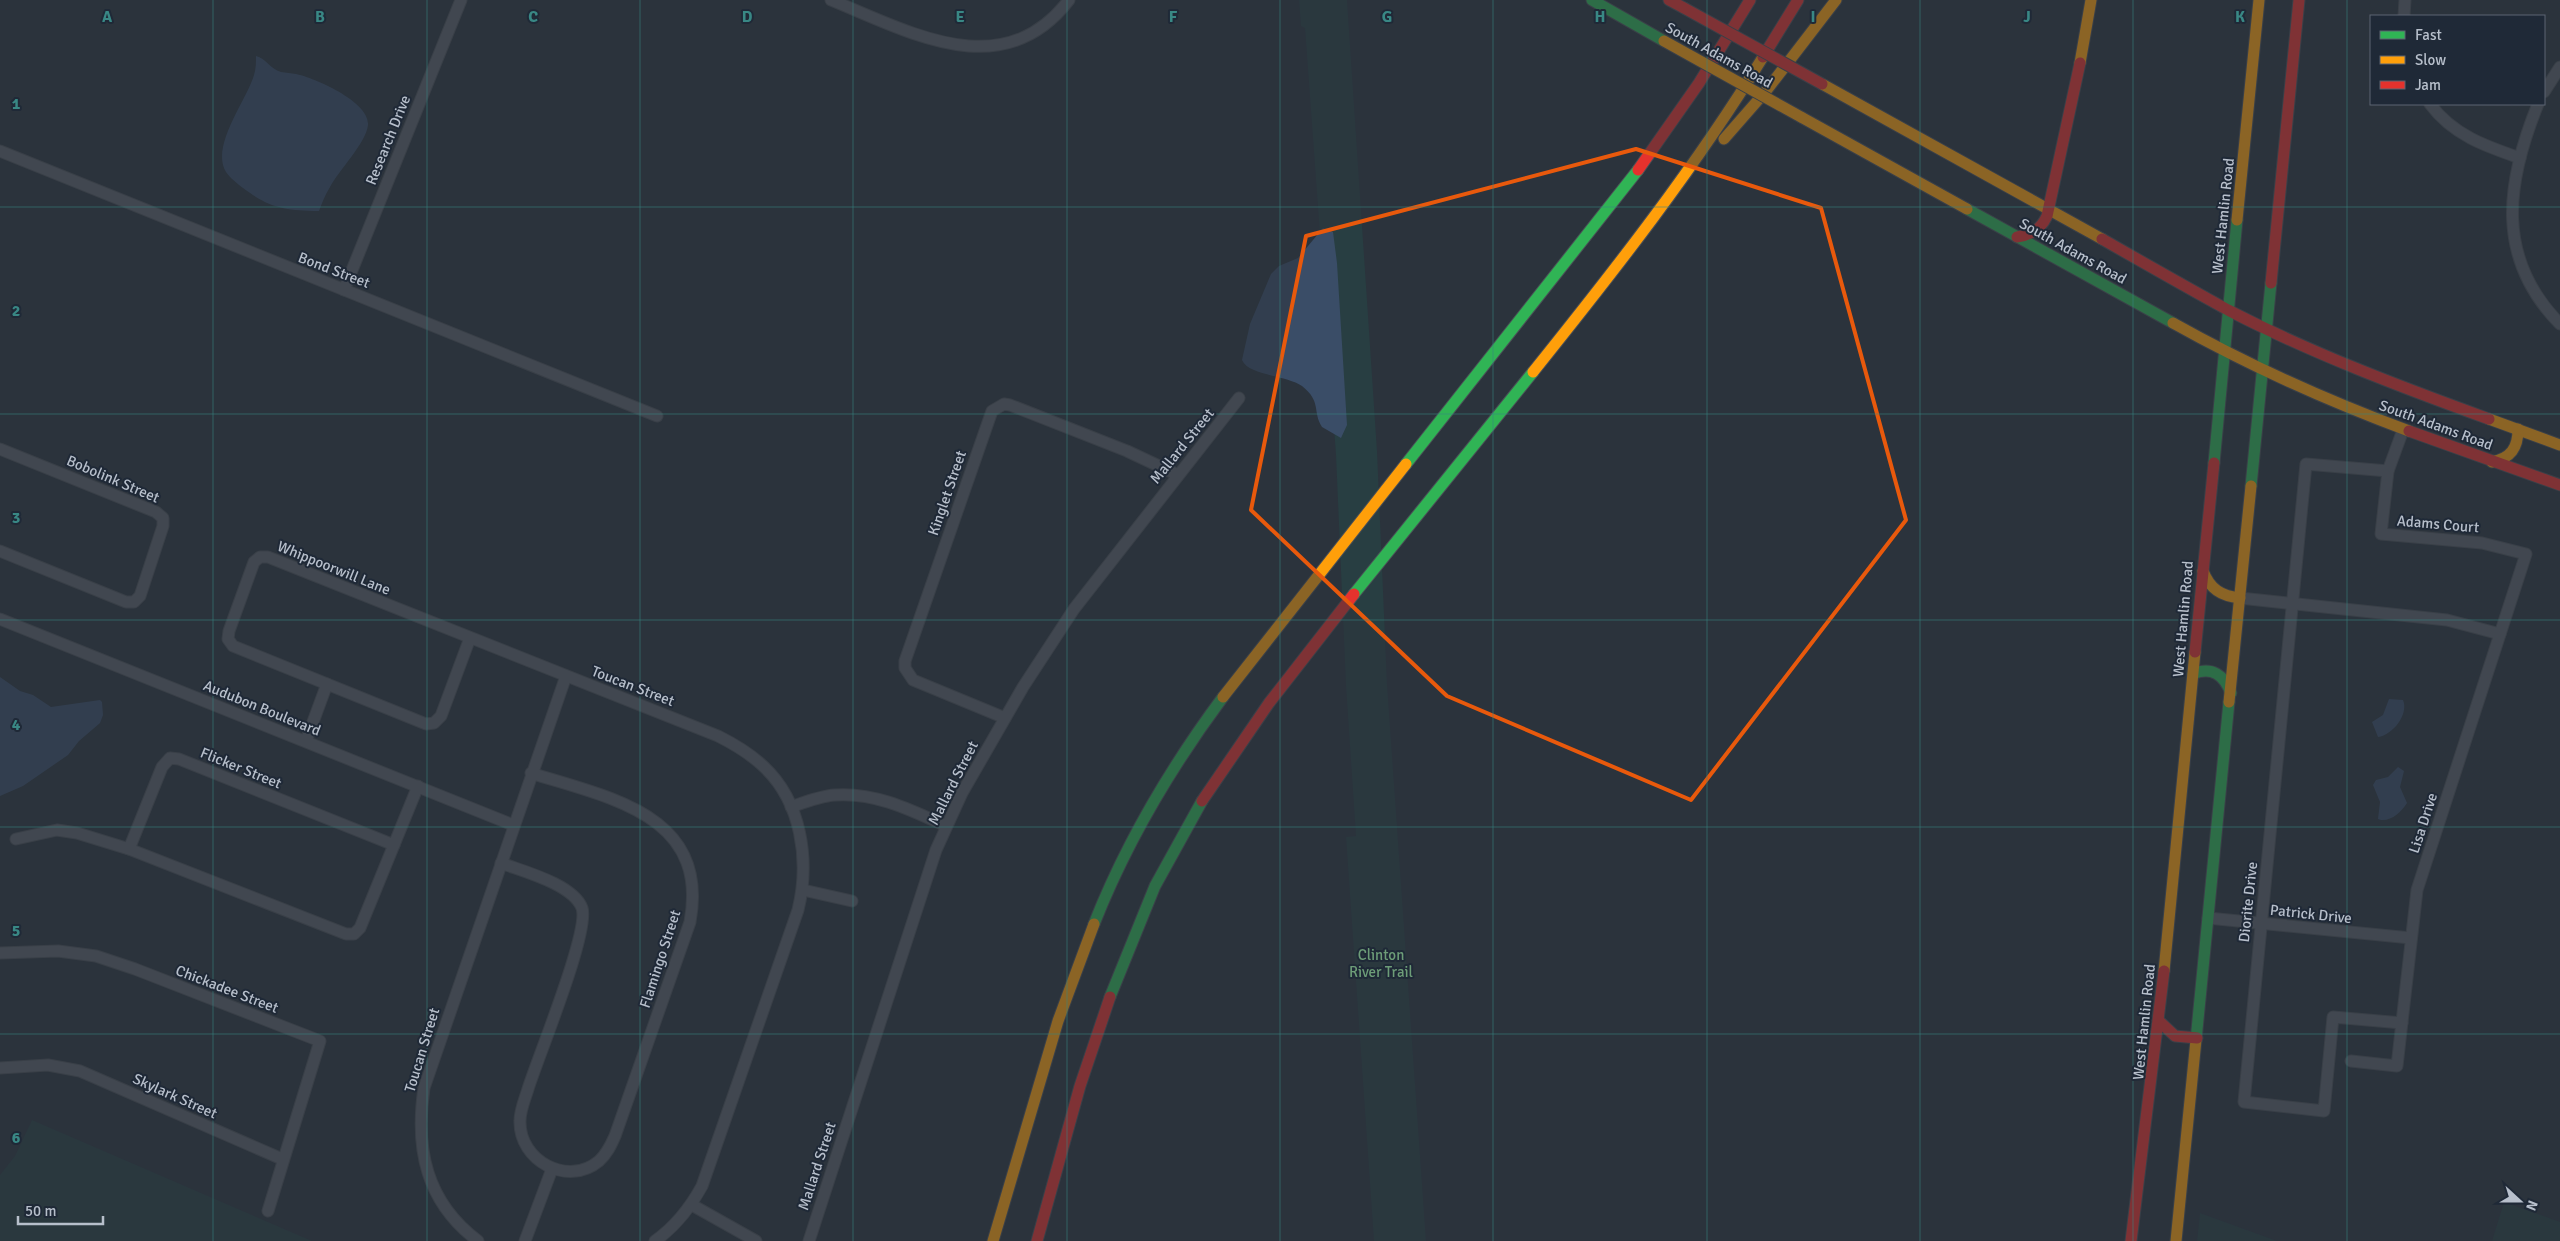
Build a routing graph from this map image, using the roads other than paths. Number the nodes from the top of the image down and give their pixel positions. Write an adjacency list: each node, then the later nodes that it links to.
1 (460, 0): 23 (street, Research Drive)
2 (831, 0): 3 (street)
3 (1069, 0)
4 (1592, 0): 22 (main road, South Adams Road, bridge)
5 (1669, 0): 20 (main road, South Adams Road, bridge)
6 (1750, 0): 82 (main road)
7 (1798, 0): 21 (main road)
8 (1836, 0): 21 (main road)
9 (2091, 0): 20 (main road)
10 (2259, 0): 24 (main road, West Hamlin Road)
11 (2299, 0): 26 (main road)
12 (2406, 0): 13 (street)
13 (2404, 15)
14 (2560, 67): 15 (street)
15 (2545, 90)
16 (2431, 105): 19 (street)
17 (2538, 105): 19 (street)
18 (0, 152): 23 (street, Bond Street)
19 (2520, 158): 25 (street)
20 (2050, 210): 22 (main road); 24 (main road, South Adams Road)
21 (1657, 214): 83 (main road)
22 (2017, 237): 27 (main road, South Adams Road)
23 (344, 290): 30 (street, Bond Street)
24 (2229, 310): 26 (main road, South Adams Road); 27 (main road, West Hamlin Road)
25 (2560, 324)
26 (2266, 328): 28 (main road); 31 (main road, South Adams Road)
27 (2225, 352): 28 (main road, South Adams Road); 41 (main road, West Hamlin Road)
28 (2262, 370): 32 (main road, South Adams Road); 42 (main road)
29 (1240, 398): 37 (street, Mallard Street)
30 (657, 416)
31 (2518, 429): 33 (main road, South Adams Road); 35 (main road)
32 (2403, 430): 35 (main road, South Adams Road); 36 (street, Adams Court)
33 (2560, 445)
34 (0, 449): 39 (street, Bobolink Street)
35 (2492, 462): 38 (main road, South Adams Road)
36 (2388, 471): 40 (street, Adams Court); 43 (street, Diorite Drive)
37 (1178, 475): 51 (street, Mallard Street); 51 (street, Kinglet Street)
38 (2560, 485)
39 (0, 551)
40 (2526, 554): 45 (street, Lisa Drive)
41 (2203, 571): 42 (main road); 47 (main road, West Hamlin Road)
42 (2240, 598): 43 (street); 50 (main road)
43 (2293, 604): 45 (street); 65 (street, Diorite Drive)
44 (0, 619): 52 (street, Audubon Boulevard)
45 (2500, 634): 66 (street, Lisa Drive)
46 (470, 638): 48 (street, Whippoorwill Lane); 49 (street, Whippoorwill Lane); 49 (street, Whippoorwill Lane)
47 (2193, 674): 50 (main road); 68 (main road, West Hamlin Road)
48 (566, 676): 53 (street, Toucan Street); 55 (street, Toucan Street)
49 (327, 684): 52 (street)
50 (2231, 693): 64 (main road)
51 (1005, 718): 57 (street, Mallard Street)
52 (306, 741): 54 (street, Audubon Boulevard)
53 (531, 773): 56 (street, Toucan Street); 74 (street, Flamingo Street)
54 (418, 786): 56 (street, Audubon Boulevard); 59 (street)
55 (791, 807): 57 (street); 62 (street, Toucan Street)
56 (513, 825): 61 (street, Toucan Street)
57 (946, 826): 81 (street, Mallard Street)
58 (16, 839): 60 (street)
59 (394, 845): 60 (street); 60 (street, Flicker Street)
60 (129, 849)
61 (501, 863): 74 (street); 77 (street, Toucan Street)
62 (803, 890): 63 (street); 75 (street, Toucan Street)
63 (852, 901)
64 (2208, 918): 65 (street, Patrick Drive); 70 (main road)
65 (2261, 924): 66 (street, Patrick Drive); 69 (street, Diorite Drive)
66 (2411, 938): 69 (street, Lisa Drive)
67 (0, 953): 73 (street, Chickadee Street)
68 (2159, 1021): 70 (main road); 84 (main road, West Hamlin Road)
69 (2402, 1023): 71 (street, Lisa Drive)
70 (2197, 1038): 85 (main road)
71 (2351, 1061)
72 (0, 1068): 73 (street, Skylark Street)
73 (282, 1159): 76 (street)
74 (552, 1169): 78 (street)
75 (692, 1205): 79 (street, Toucan Street); 80 (street)
76 (268, 1211)
77 (478, 1241)
78 (525, 1241)
79 (655, 1241)
80 (756, 1241)
81 (809, 1241)
82 (993, 1241)
83 (1037, 1241)
84 (2131, 1241)
85 (2176, 1241)

